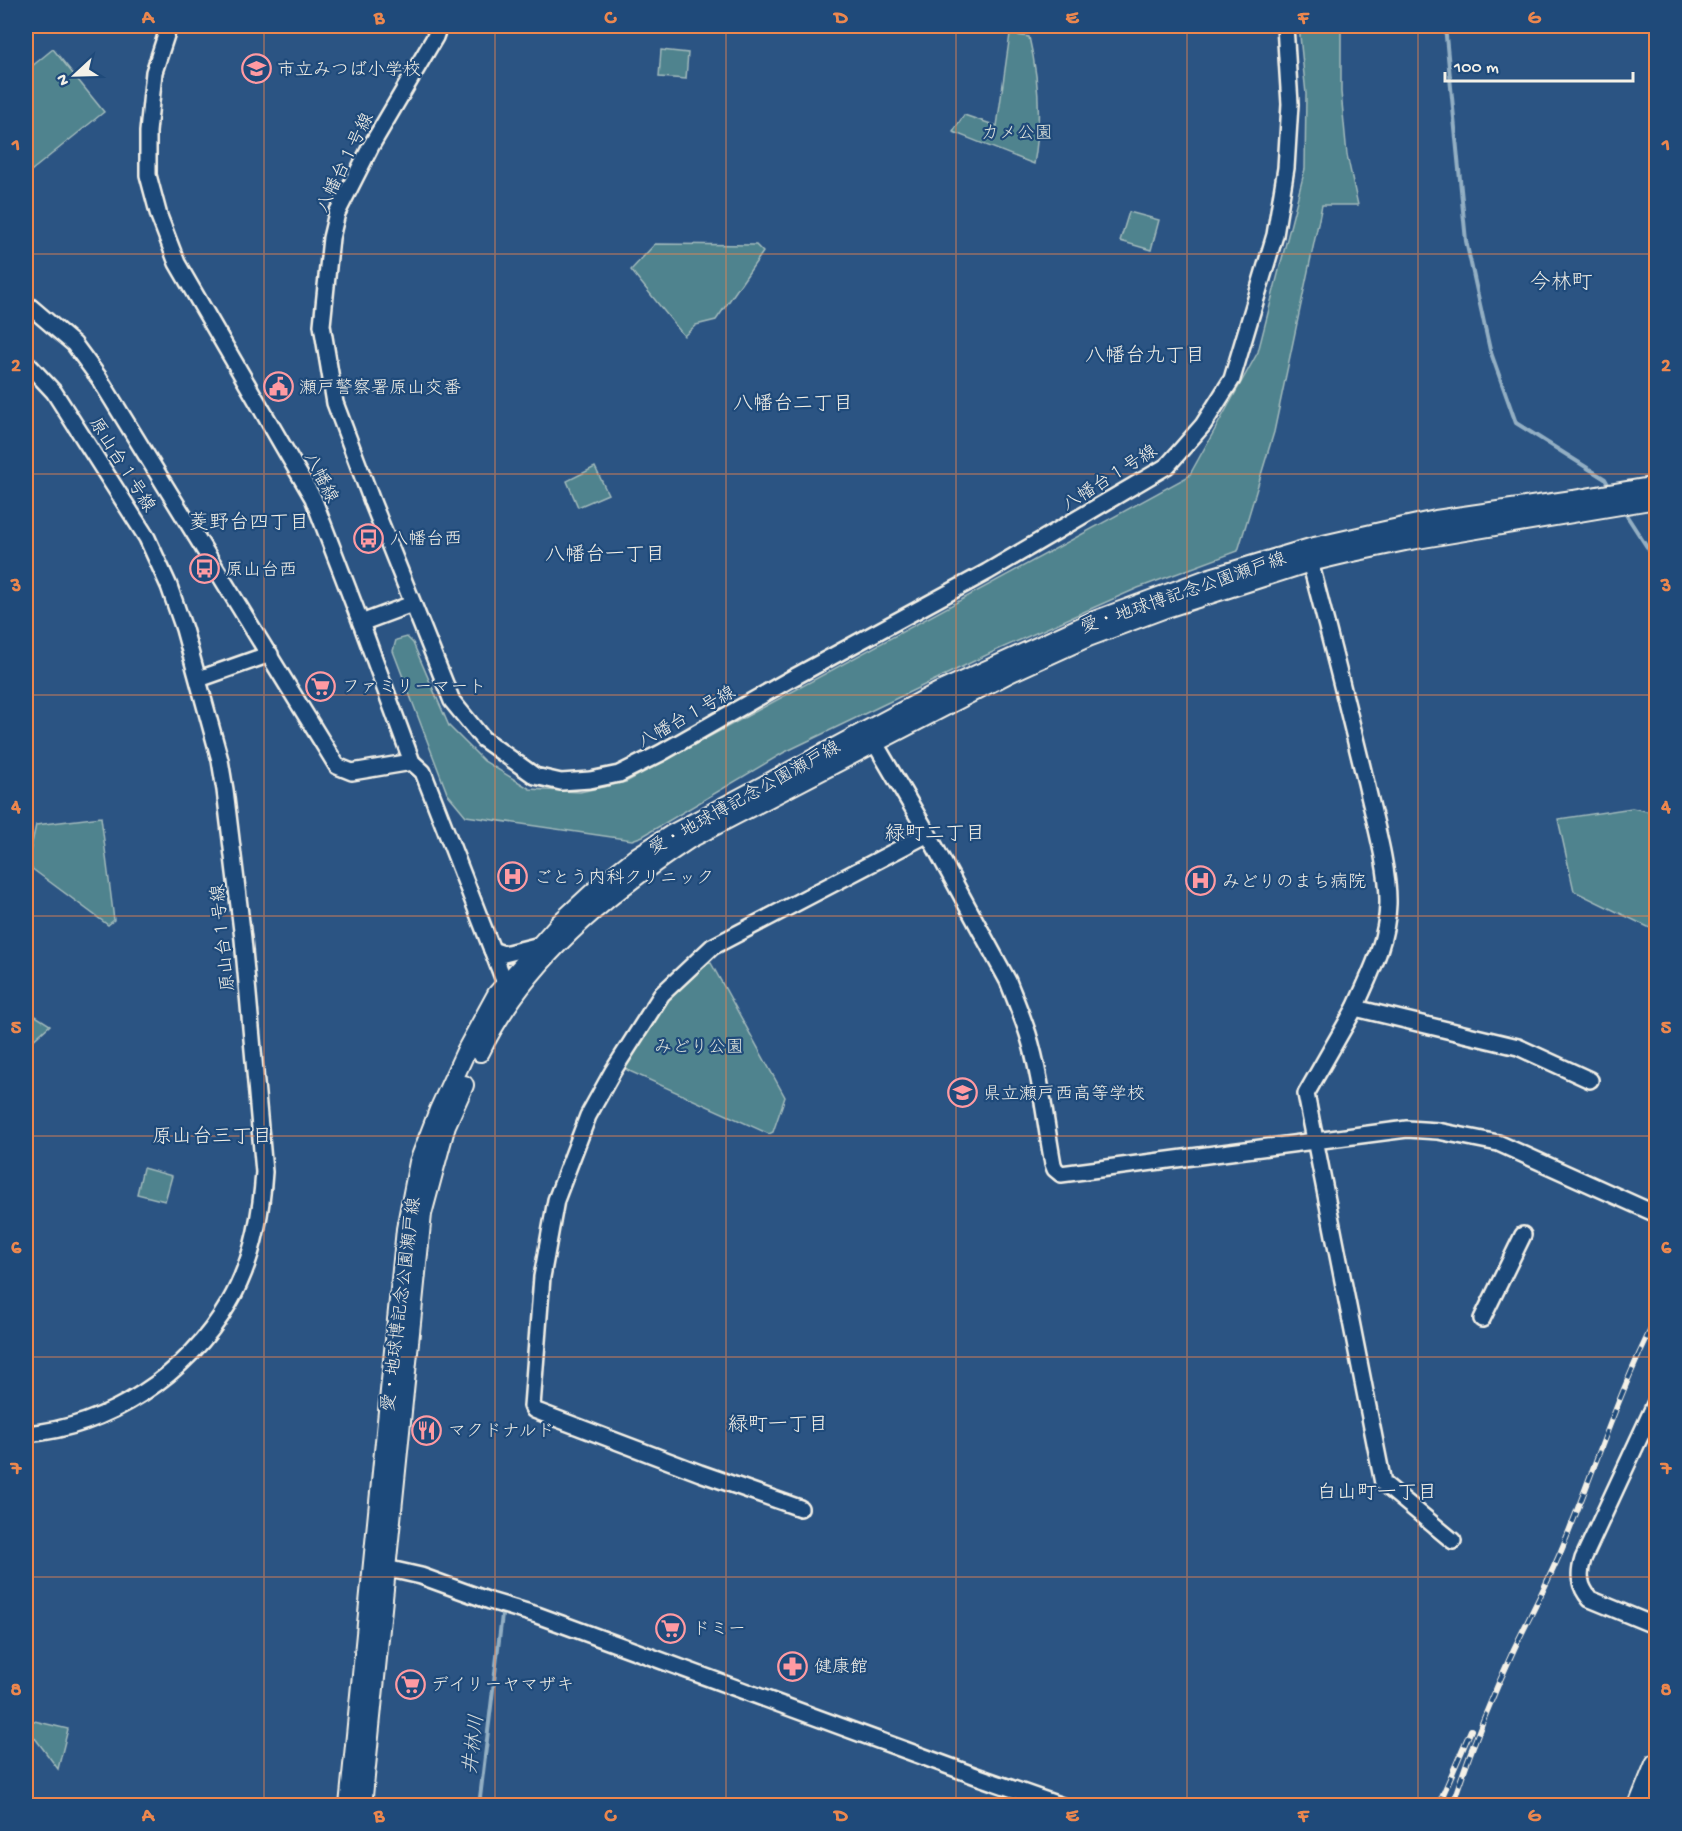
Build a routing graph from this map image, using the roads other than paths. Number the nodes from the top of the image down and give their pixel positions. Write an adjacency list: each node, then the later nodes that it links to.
1 (169, 26): 10 (street, 八幡線)
2 (439, 26): 9 (street, 八幡台１号線)
3 (1286, 26): 9 (street, 八幡台１号線)
4 (26, 303): 11 (street)
5 (26, 362): 12 (street, 原山台１号線)
6 (1656, 486): 8 (main road, 愛・地球博記念公園瀬戸線)
7 (1656, 499): 8 (main road, 愛・地球博記念公園瀬戸線)
8 (1310, 555): 13 (main road, 愛・地球博記念公園瀬戸線); 19 (street)
9 (412, 604): 10 (street)
10 (362, 623): 14 (street, 八幡線)
11 (270, 654): 12 (street); 14 (street)
12 (199, 679): 26 (street, 原山台１号線)
13 (871, 736): 15 (street); 16 (main road, 愛・地球博記念公園瀬戸線); 18 (main road, 愛・地球博記念公園瀬戸線)
14 (412, 762): 17 (street, 八幡線)
15 (928, 834): 21 (street); 27 (street)
16 (540, 945): 17 (street); 18 (main road, 愛・地球博記念公園瀬戸線)
17 (492, 950): 18 (street, 八幡線)
18 (510, 990): 29 (main road, 愛・地球博記念公園瀬戸線)
19 (1354, 1008): 20 (street); 21 (street)
20 (1590, 1080)
21 (1314, 1141): 22 (street); 28 (street)
22 (1656, 1214)
23 (1523, 1235): 24 (street)
24 (1482, 1319)
25 (1656, 1402): 30 (street)
26 (26, 1434)
27 (800, 1508)
28 (1453, 1541)
29 (379, 1566): 32 (main road, 愛・地球博記念公園瀬戸線); 33 (main road, 愛・地球博記念公園瀬戸線); 34 (street)
30 (1656, 1626)
31 (1656, 1764): 35 (main road)
32 (349, 1806)
33 (362, 1806)
34 (1062, 1806)
35 (1639, 1806)

